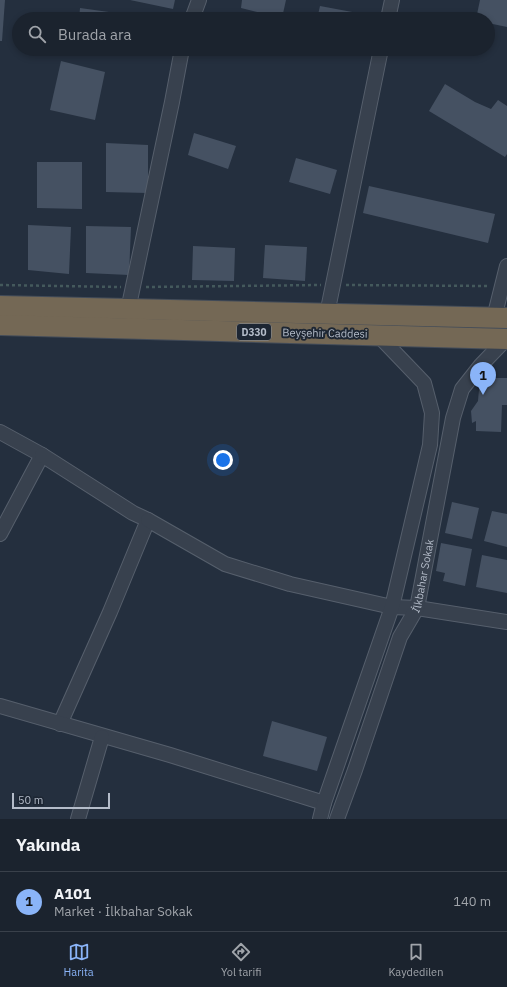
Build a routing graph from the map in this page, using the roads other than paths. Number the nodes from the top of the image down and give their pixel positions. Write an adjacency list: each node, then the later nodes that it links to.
1 (199, 0): 3 (street)
2 (392, 0): 4 (street)
3 (195, 12)
4 (389, 12)
5 (181, 56): 9 (street)
6 (380, 56): 10 (street)
7 (507, 266): 11 (street)
8 (0, 306): 9 (highway, Beyşehir Caddesi / D330)
9 (128, 310): 10 (highway, Beyşehir Caddesi / D330)
10 (327, 314): 11 (highway, Beyşehir Caddesi / D330)
11 (501, 318)
12 (0, 325): 13 (highway, Beyşehir Caddesi / D330)
13 (378, 335): 14 (highway, Beyşehir Caddesi / D330); 19 (street, İlkbahar Sokak)
14 (507, 339): 20 (street, İlkbahar Sokak)
15 (0, 432): 16 (street)
16 (42, 455): 17 (street); 18 (street)
17 (148, 520): 19 (street); 23 (street)
18 (0, 534)
19 (392, 607): 20 (street); 25 (street, İlkbahar Sokak)
20 (416, 608): 21 (street); 28 (street, İlkbahar Sokak)
21 (507, 622)
22 (0, 706): 23 (street)
23 (60, 724): 24 (street)
24 (102, 737): 25 (street); 26 (street)
25 (324, 803): 27 (street, İlkbahar Sokak)
26 (78, 819)
27 (320, 819)
28 (337, 819)

